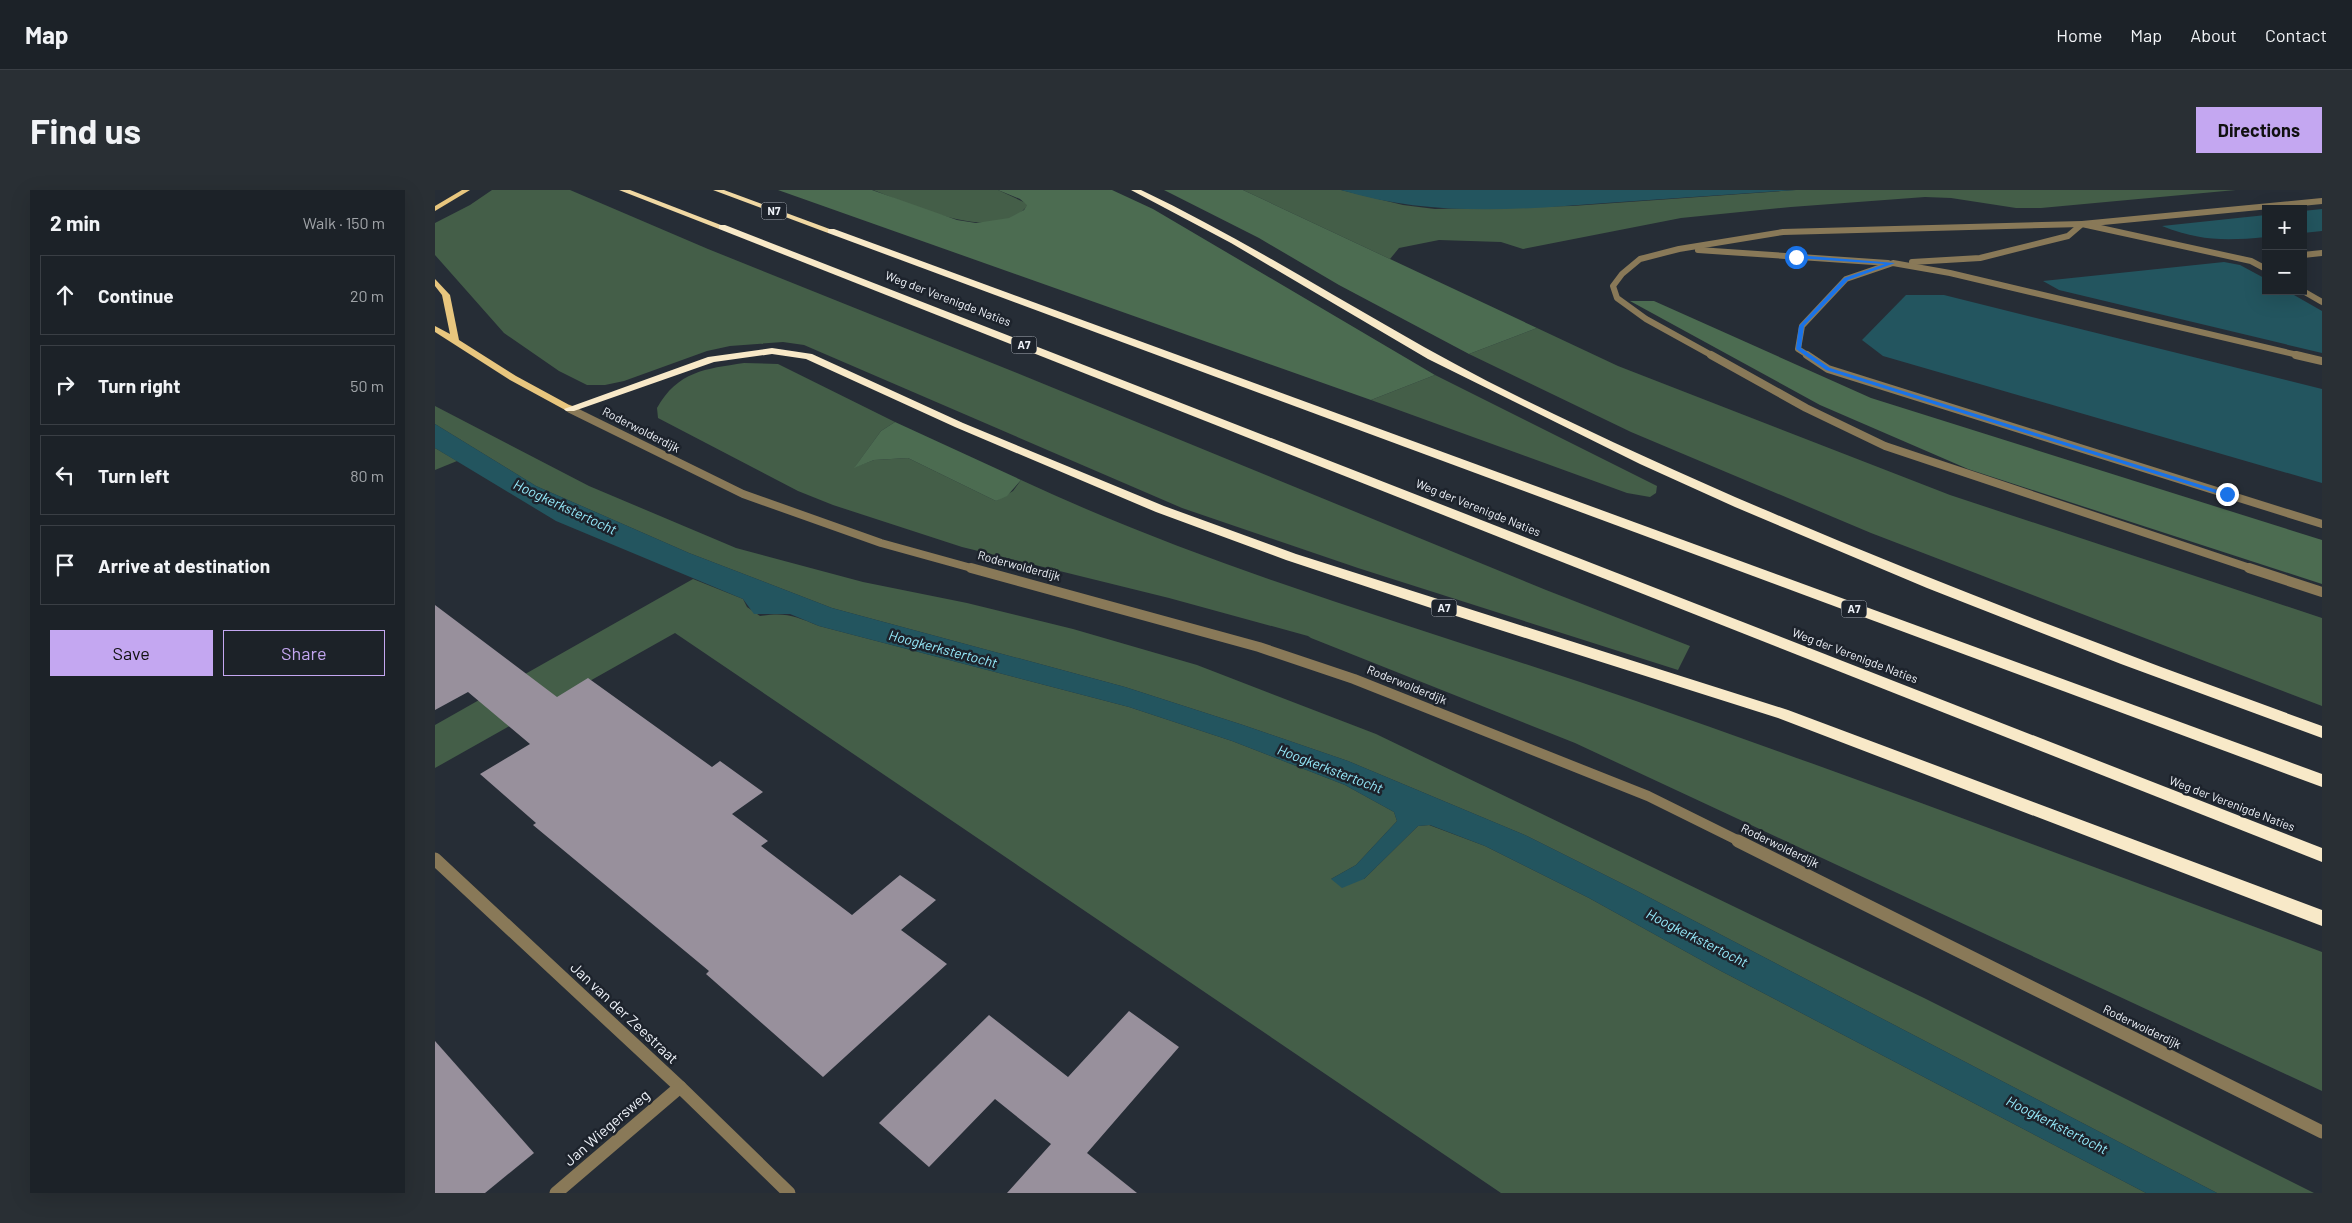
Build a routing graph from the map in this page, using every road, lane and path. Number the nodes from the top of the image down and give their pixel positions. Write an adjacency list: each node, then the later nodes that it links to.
1 (467, 190): 6 (main road)
2 (623, 190): 8 (highway, Weg der Verenigde Naties)
3 (717, 190): 9 (highway, Weg der Verenigde Naties / N7)
4 (1135, 190): 26 (highway)
5 (2322, 201): 7 (street)
6 (435, 209)
7 (2082, 224): 10 (street); 14 (street); 15 (street)
8 (722, 227): 28 (highway, Weg der Verenigde Naties / A7)
9 (831, 232): 27 (highway, Weg der Verenigde Naties / A7)
10 (1679, 249): 15 (street); 25 (street)
11 (2322, 253): 12 (street)
12 (2307, 255)
13 (2262, 260): 14 (street)
14 (2251, 261): 16 (street)
15 (1893, 263): 22 (street); 24 (street)
16 (2262, 268)
17 (435, 281): 21 (main road)
18 (2307, 293): 19 (street)
19 (2322, 302)
20 (435, 328): 21 (main road, Roderwolderdijk)
21 (455, 339): 23 (main road, Roderwolderdijk)
22 (2322, 361)
23 (570, 409): 30 (highway, A7); 32 (street, Roderwolderdijk)
24 (2322, 524)
25 (2322, 592)
26 (2322, 732)
27 (2322, 781)
28 (2322, 855)
29 (435, 859): 31 (street, Jan van der Zeestraat)
30 (2322, 918)
31 (680, 1087): 33 (street, Jan Wiegersweg); 34 (street, Jan van der Zeestraat)
32 (2322, 1132)
33 (556, 1193)
34 (789, 1193)

